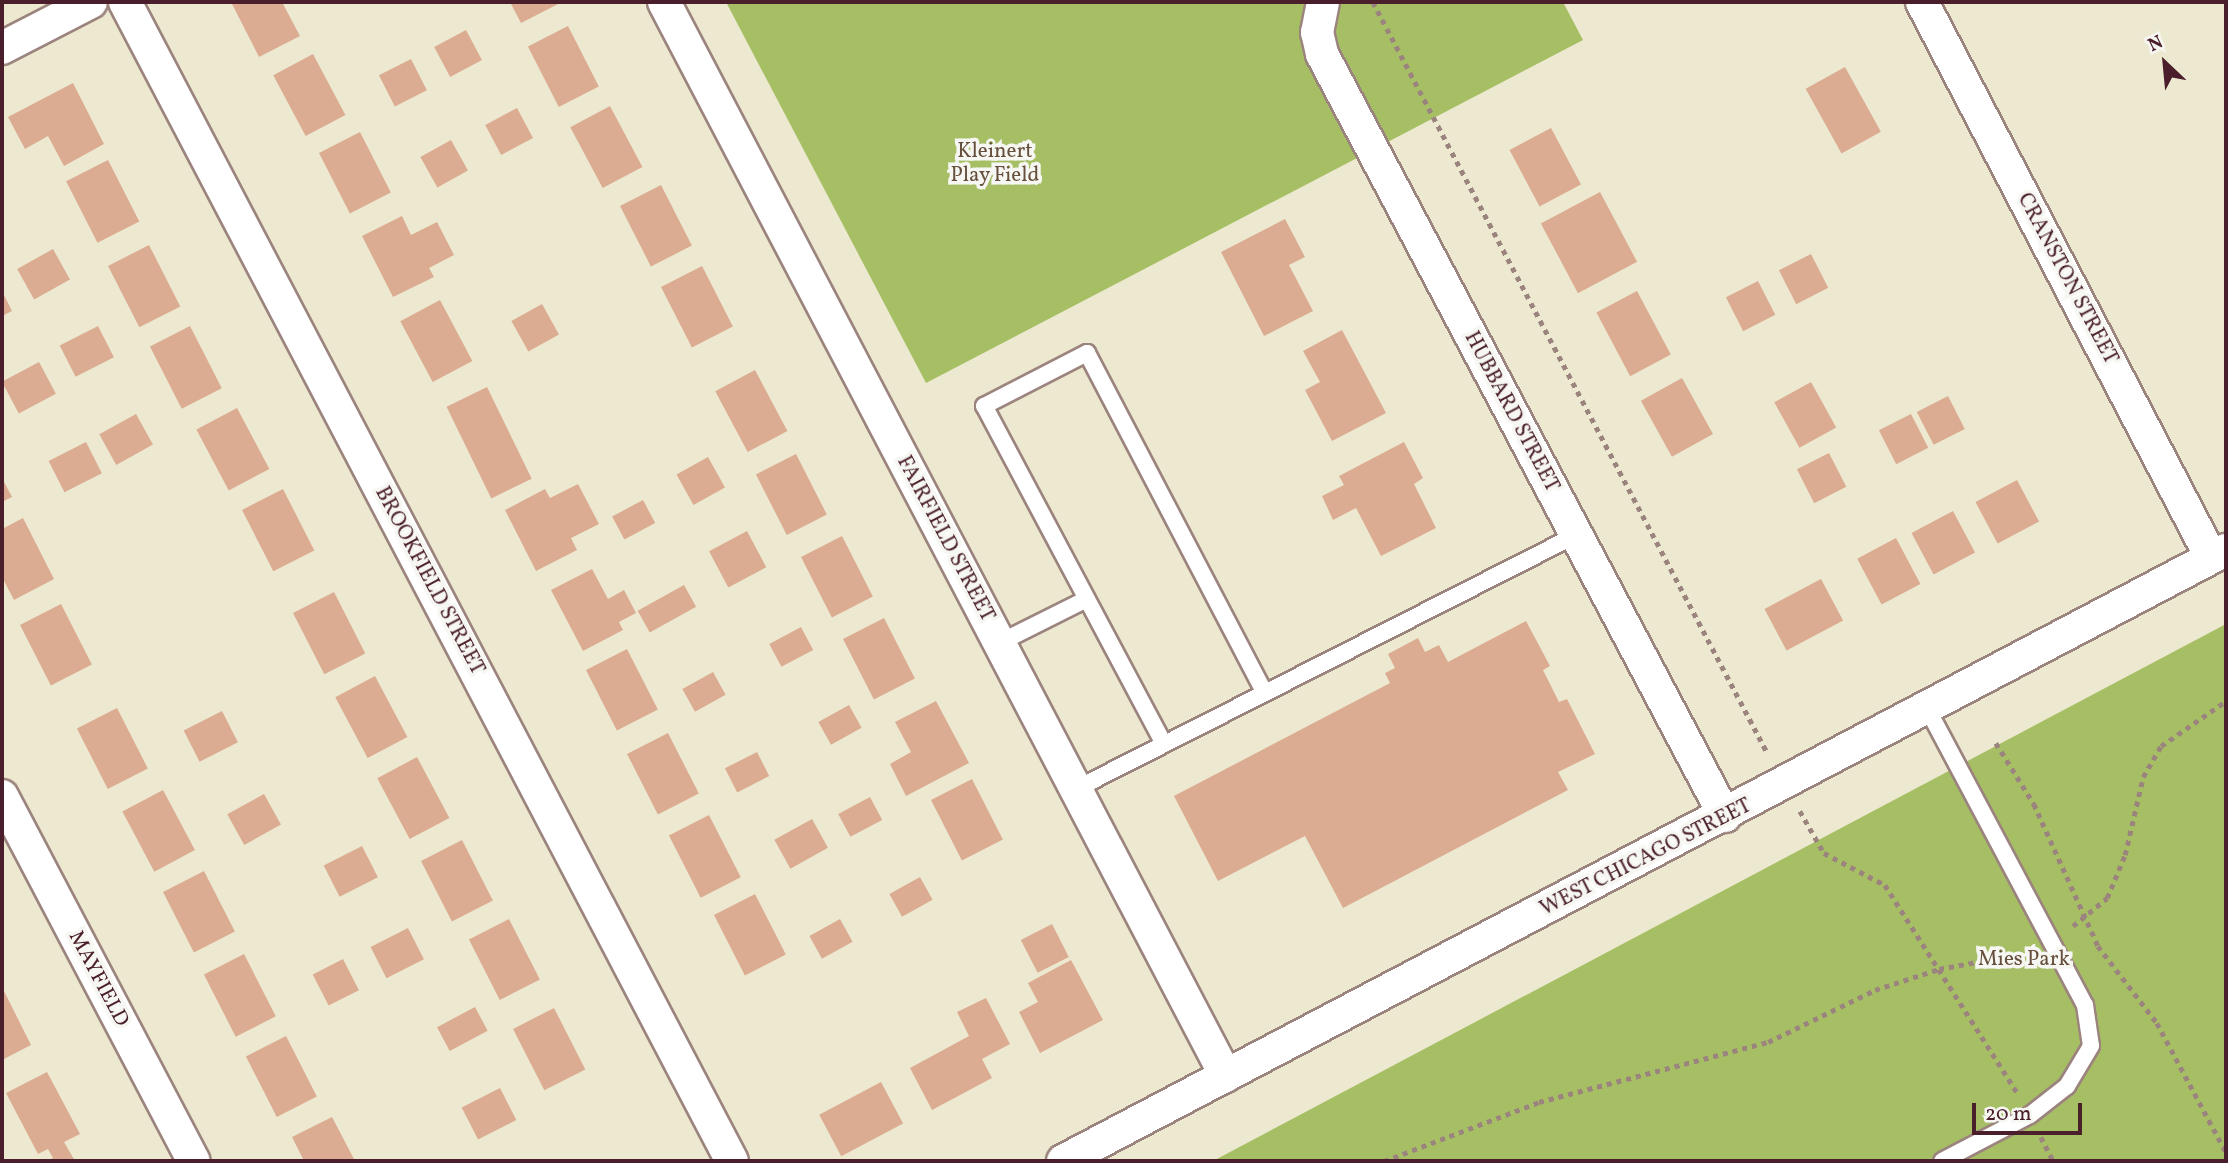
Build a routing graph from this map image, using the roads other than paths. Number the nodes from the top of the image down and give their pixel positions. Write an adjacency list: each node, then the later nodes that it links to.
1 (91, 2): 6 (street)
2 (125, 2): 20 (street, BROOKFIELD STREET)
3 (664, 2): 10 (street, FAIRFIELD STREET)
4 (1323, 2): 7 (street, HUBBARD STREET)
5 (1922, 2): 8 (street, CRANSTON STREET)
6 (2, 48)
7 (1576, 535): 11 (lane); 16 (street, HUBBARD STREET)
8 (2219, 554): 12 (street, WEST CHICAGO STREET)
9 (1087, 599): 10 (lane); 11 (lane); 13 (lane)
10 (999, 643): 14 (street, FAIRFIELD STREET)
11 (1264, 692): 13 (lane)
12 (1927, 708): 16 (street, WEST CHICAGO STREET); 18 (lane)
13 (1164, 744): 14 (lane)
14 (1076, 789): 17 (street, FAIRFIELD STREET)
15 (2, 796): 19 (street, MAYFIELD)
16 (1725, 816): 17 (street, WEST CHICAGO STREET)
17 (1226, 1076): 21 (street, WEST CHICAGO STREET)
18 (1952, 1159)
19 (194, 1161)
20 (732, 1161)
21 (1063, 1161)

